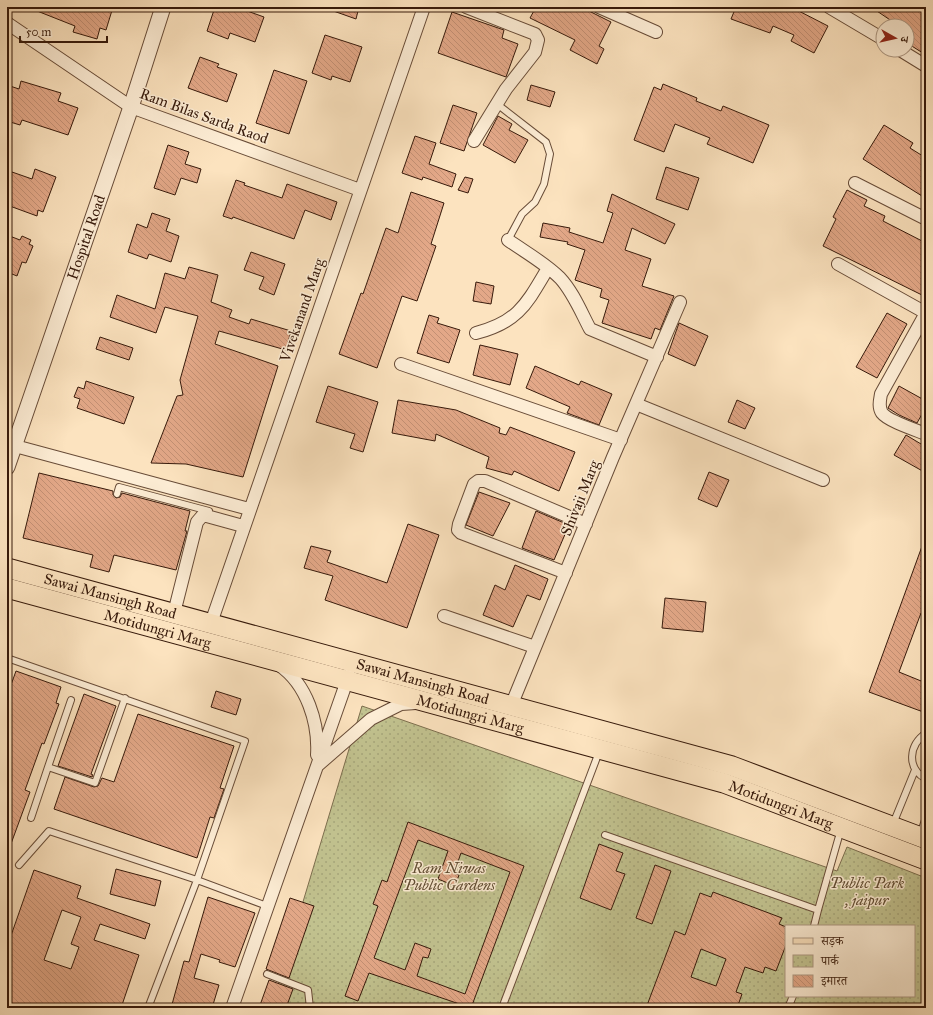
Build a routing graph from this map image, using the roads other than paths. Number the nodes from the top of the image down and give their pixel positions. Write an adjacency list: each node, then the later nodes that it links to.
1 (163, 7): 12 (street, Hospital Road)
2 (424, 7): 15 (street, Vivekanand Marg)
3 (466, 7): 11 (street)
4 (599, 7): 7 (street)
5 (829, 7): 8 (street)
6 (7, 23): 12 (street, Ram Bilas Sarda Raod)
7 (656, 32)
8 (875, 34)
9 (913, 58): 10 (street)
10 (926, 66)
11 (497, 104): 13 (street); 17 (lane)
12 (131, 107): 15 (street, Ram Bilas Sarda Raod); 28 (street, Hospital Road)
13 (474, 141)
14 (854, 183): 16 (street)
15 (360, 190): 32 (street, Vivekanand Marg)
16 (926, 219)
17 (508, 240): 19 (street)
18 (838, 264): 21 (street)
19 (548, 268): 22 (street); 23 (street)
20 (680, 302): 23 (street, Shivaji Marg)
21 (926, 313): 26 (street)
22 (476, 333)
23 (656, 357): 25 (street, Shivaji Marg)
24 (401, 364): 27 (street)
25 (636, 404): 27 (street, Shivaji Marg); 30 (street)
26 (926, 434)
27 (621, 440): 34 (street, Shivaji Marg)
28 (15, 446): 29 (street, Hospital Road); 32 (street)
29 (7, 467)
30 (823, 480)
31 (117, 494): 33 (lane)
32 (249, 509): 33 (street, Vivekanand Marg)
33 (244, 524): 38 (street); 40 (street, Vivekanand Marg)
34 (586, 524): 36 (street, Shivaji Marg); 36 (street)
35 (7, 568): 38 (main road, Sawai Mansingh Road)
36 (566, 573): 41 (street, Shivaji Marg)
37 (7, 588): 43 (main road, Motidungri Marg)
38 (174, 613): 40 (main road, Sawai Mansingh Road)
39 (444, 616): 41 (street)
40 (211, 623): 44 (main road, Sawai Mansingh Road)
41 (536, 647): 49 (street, Shivaji Marg)
42 (7, 658): 46 (lane)
43 (273, 661): 45 (main road, Motidungri Marg); 52 (street)
44 (353, 662): 45 (street); 49 (main road, Sawai Mansingh Road)
45 (347, 681): 48 (main road, Motidungri Marg); 52 (street)
46 (124, 698): 53 (lane); 64 (lane)
47 (71, 700): 53 (lane)
48 (427, 702): 51 (main road, Motidungri Marg); 52 (street)
49 (511, 706): 58 (main road, Sawai Mansingh Road)
50 (926, 733): 54 (lane)
51 (600, 750): 59 (main road, Motidungri Marg); 73 (lane)
52 (317, 766): 65 (street)
53 (48, 767): 57 (lane)
54 (916, 770): 55 (lane); 58 (lane)
55 (926, 779)
56 (926, 817): 61 (lane)
57 (31, 818)
58 (892, 826): 61 (main road, Sawai Mansingh Road)
59 (842, 828): 62 (main road, Motidungri Marg); 66 (lane)
60 (605, 835): 66 (lane)
61 (923, 837)
62 (926, 860)
63 (19, 865): 64 (lane)
64 (197, 880): 65 (lane); 70 (lane)
65 (267, 906): 71 (street)
66 (818, 910): 67 (lane)
67 (814, 925)
68 (267, 974): 72 (lane)
69 (793, 997): 74 (lane)
70 (148, 1008)
71 (232, 1008)
72 (310, 1008)
73 (502, 1008)
74 (788, 1008)

